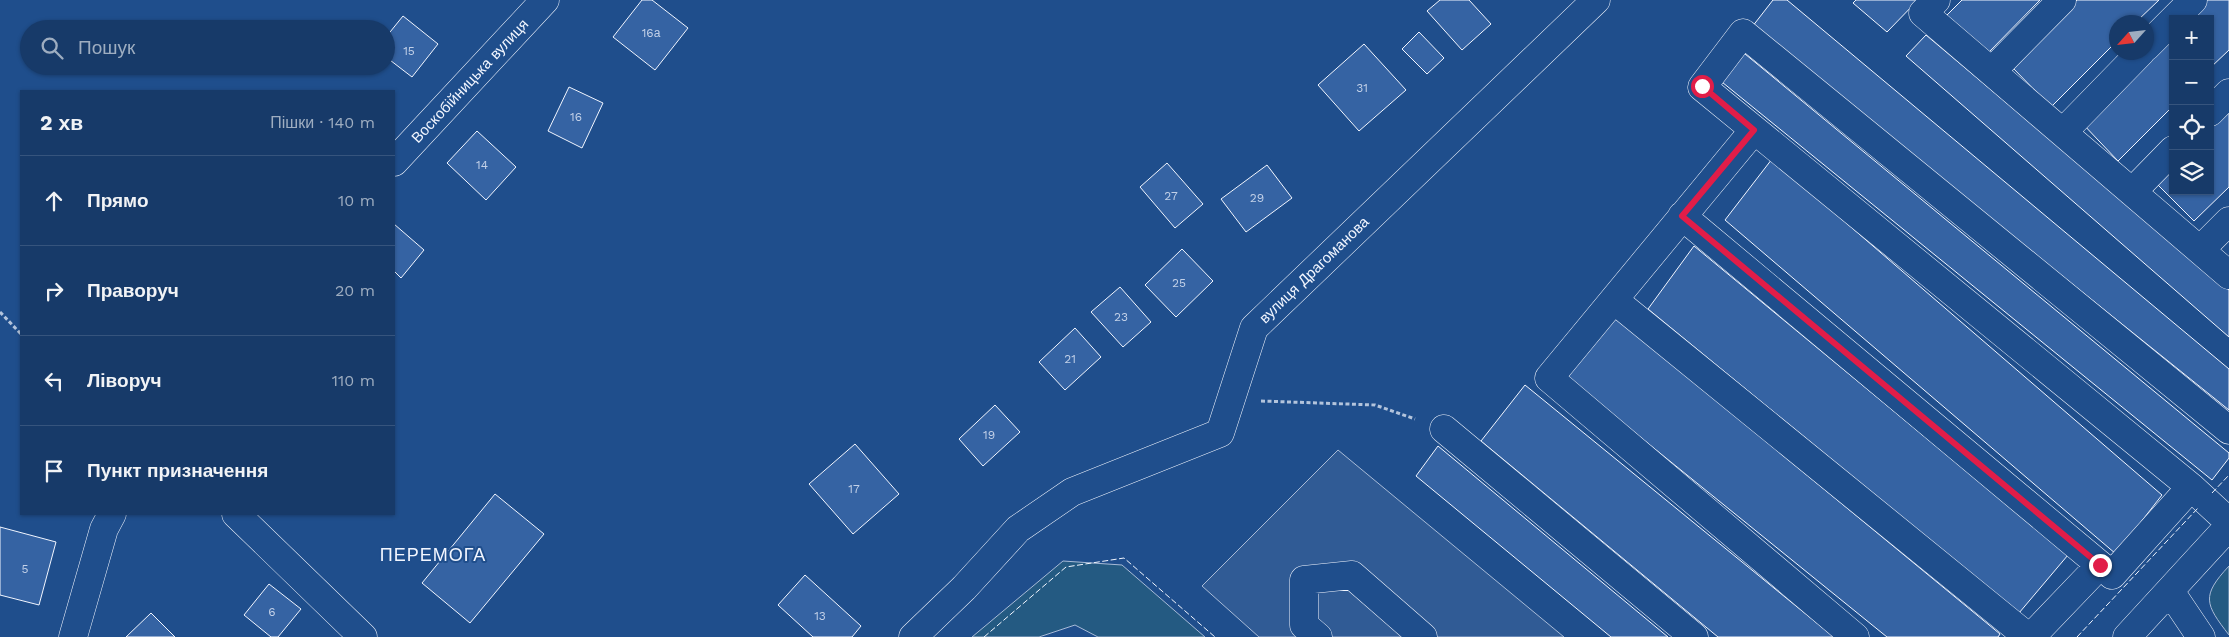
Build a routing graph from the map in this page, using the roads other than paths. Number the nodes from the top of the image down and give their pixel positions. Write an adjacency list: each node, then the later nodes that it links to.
1 (546, 0): 16 (street, Воскобійницька вулиця)
2 (1596, 0): 34 (street, вулиця Драгоманова)
3 (1936, 0): 10 (street)
4 (2062, 0): 10 (street)
5 (2193, 0): 6 (street)
6 (2177, 15)
7 (2169, 23): 8 (street)
8 (2154, 39)
9 (2133, 60): 14 (street)
10 (1992, 71): 14 (street)
11 (2229, 93): 12 (street)
12 (2214, 108)
13 (1754, 130): 18 (street); 24 (street); 25 (street)
14 (2062, 132): 17 (street)
15 (2169, 154): 17 (street)
16 (395, 161)
17 (2132, 192): 20 (street)
18 (1682, 216): 22 (street); 30 (street)
19 (2229, 221): 20 (street)
20 (2200, 250): 21 (street)
21 (2229, 275)
22 (1614, 300): 38 (street); 39 (street)
23 (1444, 429): 37 (street)
24 (2229, 430)
25 (2191, 487): 28 (street); 30 (street)
26 (111, 515): 32 (street)
27 (237, 515): 33 (street)
28 (2229, 522)
29 (2229, 526): 31 (street)
30 (2100, 565): 39 (street)
31 (2170, 591): 40 (street); 41 (street)
32 (73, 637)
33 (363, 637)
34 (913, 637)
35 (1318, 637): 36 (street)
36 (1423, 637)
37 (1694, 637)
38 (1855, 637)
39 (2030, 637)
40 (2127, 637)
41 (2200, 637)

